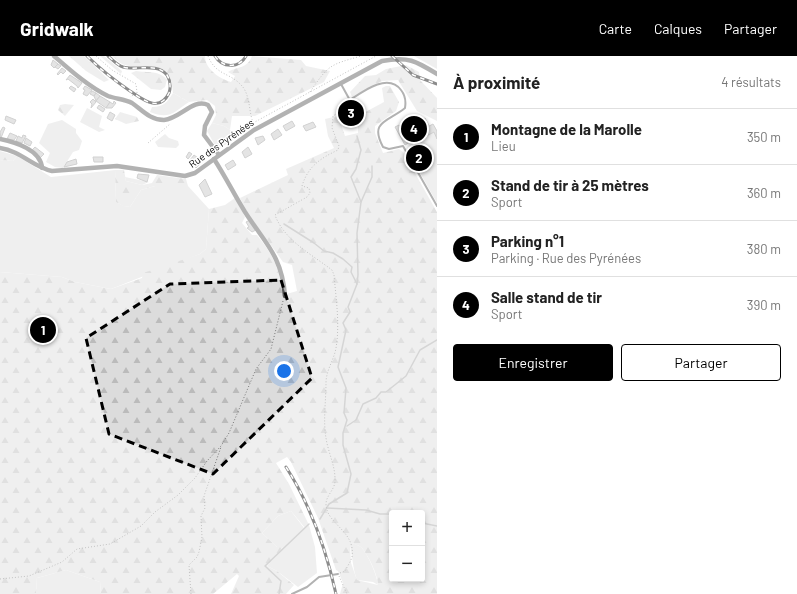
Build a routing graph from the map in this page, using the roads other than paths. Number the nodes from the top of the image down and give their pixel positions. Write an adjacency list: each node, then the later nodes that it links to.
1 (54, 56): 8 (street)
2 (437, 74): 3 (street, Rue des Pyrénées)
3 (341, 82): 4 (lane); 8 (street, Rue des Pyrénées)
4 (350, 100): 5 (lane); 11 (lane)
5 (352, 104)
6 (0, 139): 10 (street)
7 (0, 148): 10 (street, Rue des Pyrénées)
8 (219, 155): 9 (street, Rue des Pyrénées)
9 (214, 159): 10 (street, Rue des Pyrénées); 12 (street)
10 (42, 168)
11 (437, 206)
12 (285, 296)
13 (338, 574): 14 (lane)
14 (292, 594)

